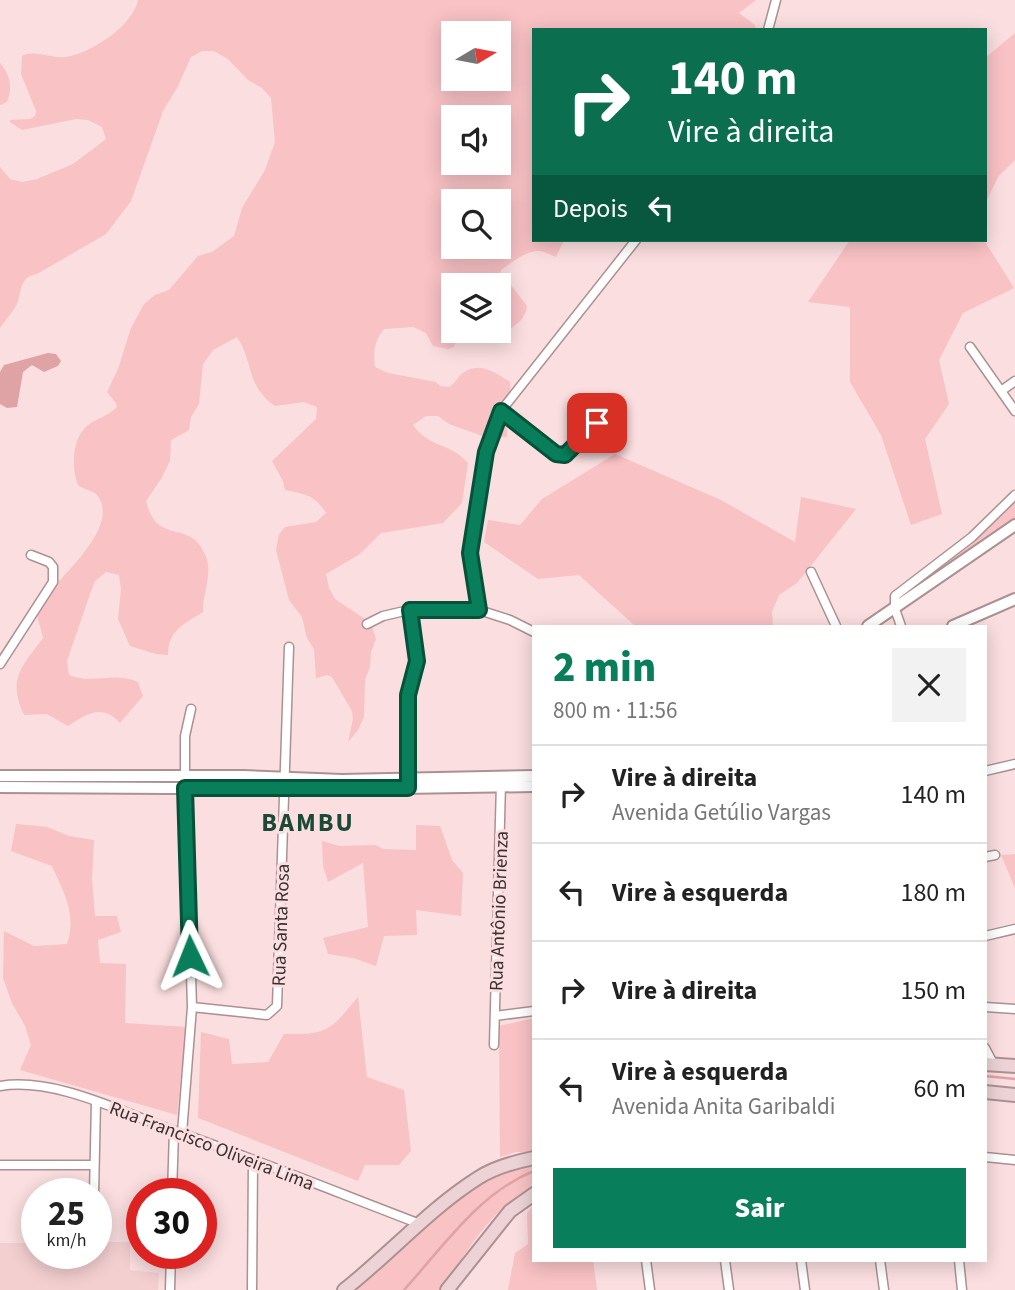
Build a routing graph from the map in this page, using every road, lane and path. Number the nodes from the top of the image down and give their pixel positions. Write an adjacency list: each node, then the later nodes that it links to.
1 (776, 0): 2 (street)
2 (769, 28)
3 (634, 242): 7 (street)
4 (970, 347): 6 (street)
5 (1015, 381): 6 (street)
6 (1001, 391): 8 (street)
7 (501, 411): 9 (street); 17 (street)
8 (1015, 411)
9 (597, 423)
10 (1015, 495): 15 (street)
11 (1015, 525): 15 (street)
12 (31, 555): 25 (street)
13 (811, 572): 19 (street)
14 (1015, 598): 22 (street)
15 (895, 609): 20 (street); 21 (street)
16 (410, 610): 17 (street); 18 (street); 35 (street)
17 (479, 610): 23 (street)
18 (367, 624)
19 (836, 625)
20 (871, 625)
21 (901, 625)
22 (955, 625)
23 (532, 631)
24 (289, 648): 34 (street, Rua Santa Rosa)
25 (0, 664)
26 (191, 709): 32 (street)
27 (1015, 764): 28 (street)
28 (987, 771)
29 (0, 776): 31 (street)
30 (532, 776): 33 (street)
31 (75, 782): 32 (street); 37 (street)
32 (185, 782): 34 (street); 42 (street)
33 (501, 782): 35 (street); 36 (street); 46 (street, Rua Antônio Brienza)
34 (285, 783): 35 (street); 42 (street, Rua Santa Rosa)
35 (409, 783)
36 (532, 786)
37 (0, 787)
38 (995, 855): 39 (street)
39 (987, 857)
40 (1015, 929): 41 (street)
41 (987, 936)
42 (192, 1007): 54 (street)
43 (987, 1007): 44 (street)
44 (1015, 1009)
45 (532, 1011): 46 (street)
46 (495, 1016): 47 (street, Rua Antônio Brienza)
47 (494, 1045)
48 (989, 1065): 49 (main road)
49 (1015, 1066)
50 (0, 1086): 53 (street, Rua Francisco Oliveira Lima)
51 (987, 1092): 52 (main road)
52 (1015, 1095)
53 (96, 1101): 54 (street, Rua Francisco Oliveira Lima); 60 (street)
54 (178, 1132): 57 (street, Rua Francisco Oliveira Lima); 62 (street)
55 (987, 1157): 58 (street)
56 (532, 1158): 64 (main road)
57 (253, 1160): 64 (street, Rua Francisco Oliveira Lima); 72 (street)
58 (1015, 1160)
59 (0, 1165): 60 (street)
60 (94, 1165): 61 (street)
61 (94, 1178)
62 (174, 1178)
63 (532, 1194): 74 (main road)
64 (421, 1224): 73 (main road)
65 (646, 1262): 75 (street)
66 (725, 1262): 76 (street)
67 (801, 1262): 77 (street)
68 (880, 1262): 78 (street)
69 (959, 1262): 79 (street)
70 (171, 1269): 71 (street)
71 (170, 1290)
72 (253, 1290)
73 (344, 1290)
74 (447, 1290)
75 (650, 1290)
76 (729, 1290)
77 (805, 1290)
78 (884, 1290)
79 (962, 1290)

